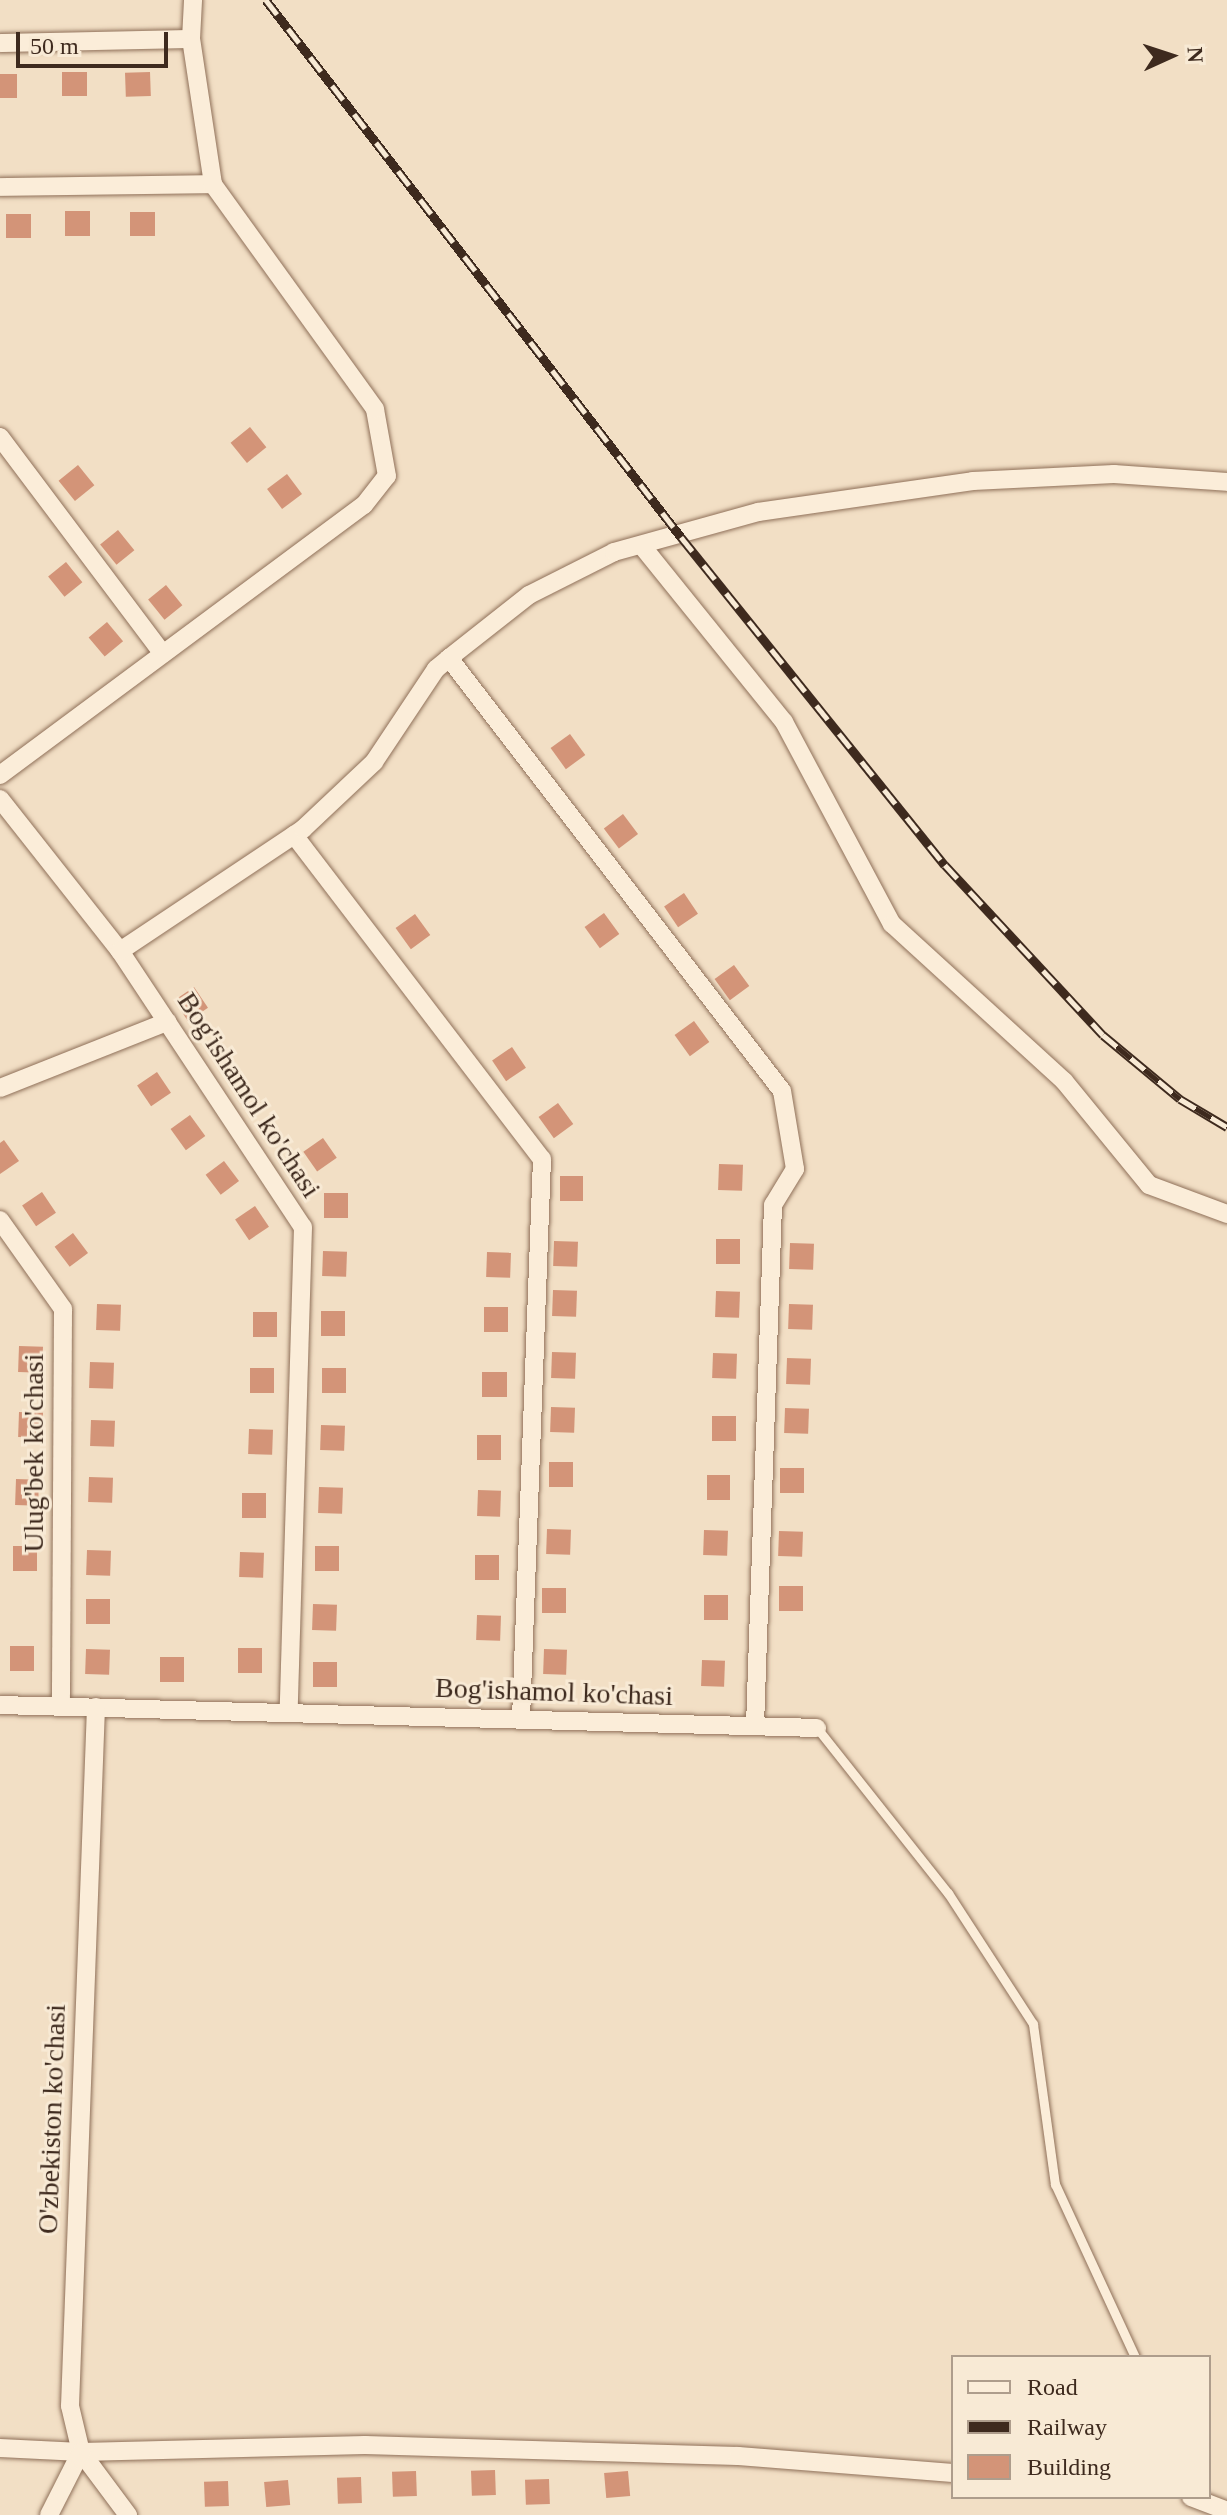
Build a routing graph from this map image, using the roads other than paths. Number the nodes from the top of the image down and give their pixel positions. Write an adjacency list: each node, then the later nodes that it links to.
1 (193, 0): 2 (street)
2 (191, 39): 3 (street); 4 (street)
3 (0, 43)
4 (213, 184): 5 (street); 9 (street)
5 (0, 187)
6 (0, 437): 9 (street)
7 (1227, 482): 8 (street)
8 (642, 546): 10 (street); 17 (street)
9 (163, 654): 11 (street)
10 (449, 658): 13 (street); 24 (street)
11 (0, 775)
12 (0, 799): 14 (street, Bog'ishamol ko'chasi)
13 (294, 835): 14 (street); 23 (street)
14 (120, 951): 15 (street, Bog'ishamol ko'chasi)
15 (167, 1022): 16 (street); 22 (street, Bog'ishamol ko'chasi)
16 (0, 1088)
17 (1227, 1214)
18 (0, 1220): 20 (street, Ulug'bek ko'chasi)
19 (0, 1705): 20 (street, Bog'ishamol ko'chasi)
20 (61, 1706): 21 (street, Bog'ishamol ko'chasi)
21 (96, 1707): 22 (street, Bog'ishamol ko'chasi); 28 (street, O'zbekiston ko'chasi)
22 (289, 1713): 23 (street, Bog'ishamol ko'chasi)
23 (521, 1719): 24 (street, Bog'ishamol ko'chasi)
24 (755, 1726): 25 (street, Bog'ishamol ko'chasi)
25 (817, 1728): 26 (lane)
26 (1134, 2355)
27 (0, 2448): 28 (street)
28 (81, 2452): 29 (street); 32 (street); 33 (street, O'zbekiston ko'chasi)
29 (951, 2473)
30 (1196, 2499): 31 (street)
31 (1227, 2511)
32 (49, 2515)
33 (128, 2515)

